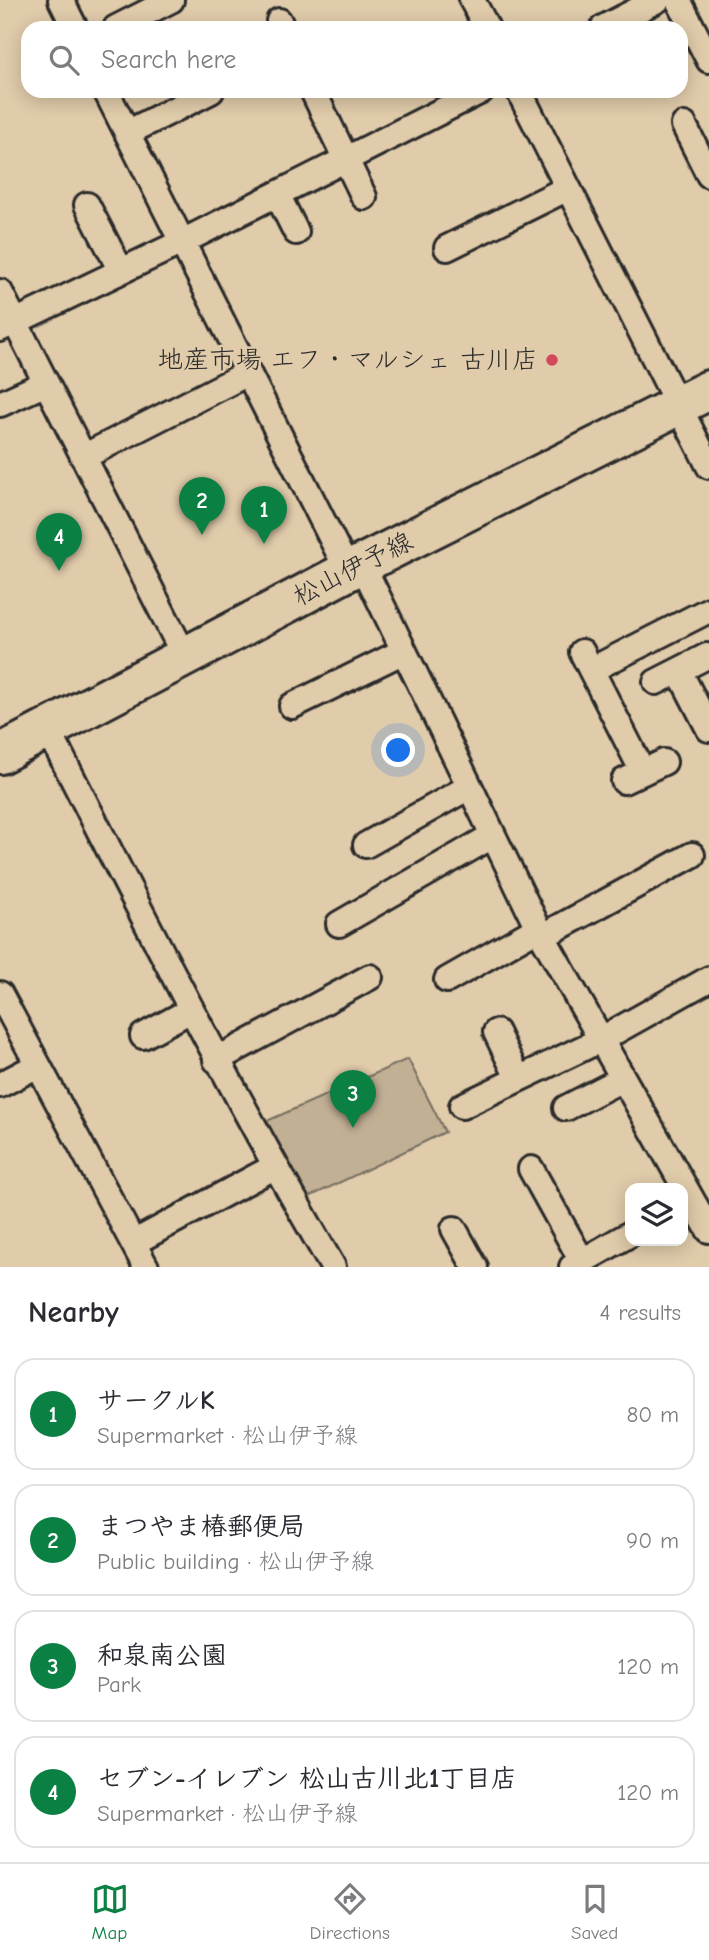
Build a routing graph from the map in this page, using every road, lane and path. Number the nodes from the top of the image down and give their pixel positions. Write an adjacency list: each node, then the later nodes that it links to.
1 (61, 0): 6 (street)
2 (171, 0): 7 (street)
3 (472, 0): 8 (street)
4 (657, 0): 9 (street)
5 (678, 0): 10 (street)
6 (72, 21)
7 (130, 21)
8 (482, 21)
9 (616, 21)
10 (709, 60)
11 (110, 98): 16 (street)
12 (197, 98): 16 (street)
13 (316, 98): 18 (street)
14 (467, 98): 18 (street)
15 (523, 98): 20 (street)
16 (127, 133): 25 (street)
17 (696, 136): 19 (street)
18 (346, 159): 21 (street); 22 (street)
19 (709, 175)
20 (568, 188): 26 (street); 32 (street)
21 (277, 194): 24 (street); 25 (street)
22 (363, 197)
23 (88, 205): 27 (street)
24 (296, 232)
25 (182, 242): 27 (street); 30 (street)
26 (447, 247)
27 (121, 271): 29 (street)
28 (0, 292): 29 (street)
29 (7, 325): 31 (street)
30 (248, 373): 34 (street); 36 (street)
31 (46, 383): 33 (street); 34 (street)
32 (693, 398): 35 (street); 36 (main road, 松山伊予線)
33 (0, 404)
34 (83, 457): 40 (street)
35 (709, 466)
36 (355, 567): 38 (street); 40 (main road, 松山伊予線)
37 (709, 610): 47 (street)
38 (404, 651): 43 (street); 48 (street)
39 (707, 656): 41 (street)
40 (184, 657): 45 (main road, 松山伊予線)
41 (679, 671): 42 (street); 44 (street)
42 (656, 682)
43 (292, 706)
44 (709, 729)
45 (48, 730): 46 (main road, 松山伊予線); 58 (street)
46 (0, 754)
47 (644, 772)
48 (469, 787): 49 (street); 50 (street)
49 (492, 836): 52 (street); 53 (street)
50 (366, 845)
51 (679, 856): 53 (street)
52 (338, 924)
53 (540, 932): 56 (street); 61 (street)
54 (370, 977): 62 (street)
55 (709, 979): 61 (street)
56 (447, 980)
57 (0, 994): 63 (street)
58 (191, 1010): 60 (street); 62 (street)
59 (496, 1032): 64 (street)
60 (142, 1036)
61 (600, 1040): 64 (street); 65 (street)
62 (216, 1060): 69 (street)
63 (38, 1066): 66 (street); 75 (street)
64 (519, 1078): 67 (street)
65 (622, 1079): 68 (street); 71 (street)
66 (0, 1085)
67 (462, 1106)
68 (566, 1108)
69 (274, 1167): 75 (street); 78 (street)
70 (531, 1169): 76 (street)
71 (694, 1198): 73 (street)
72 (454, 1229): 79 (street)
73 (709, 1230)
74 (625, 1237): 76 (street)
75 (133, 1243): 77 (street)
76 (577, 1264)
77 (146, 1267)
78 (333, 1267)
79 (475, 1267)

